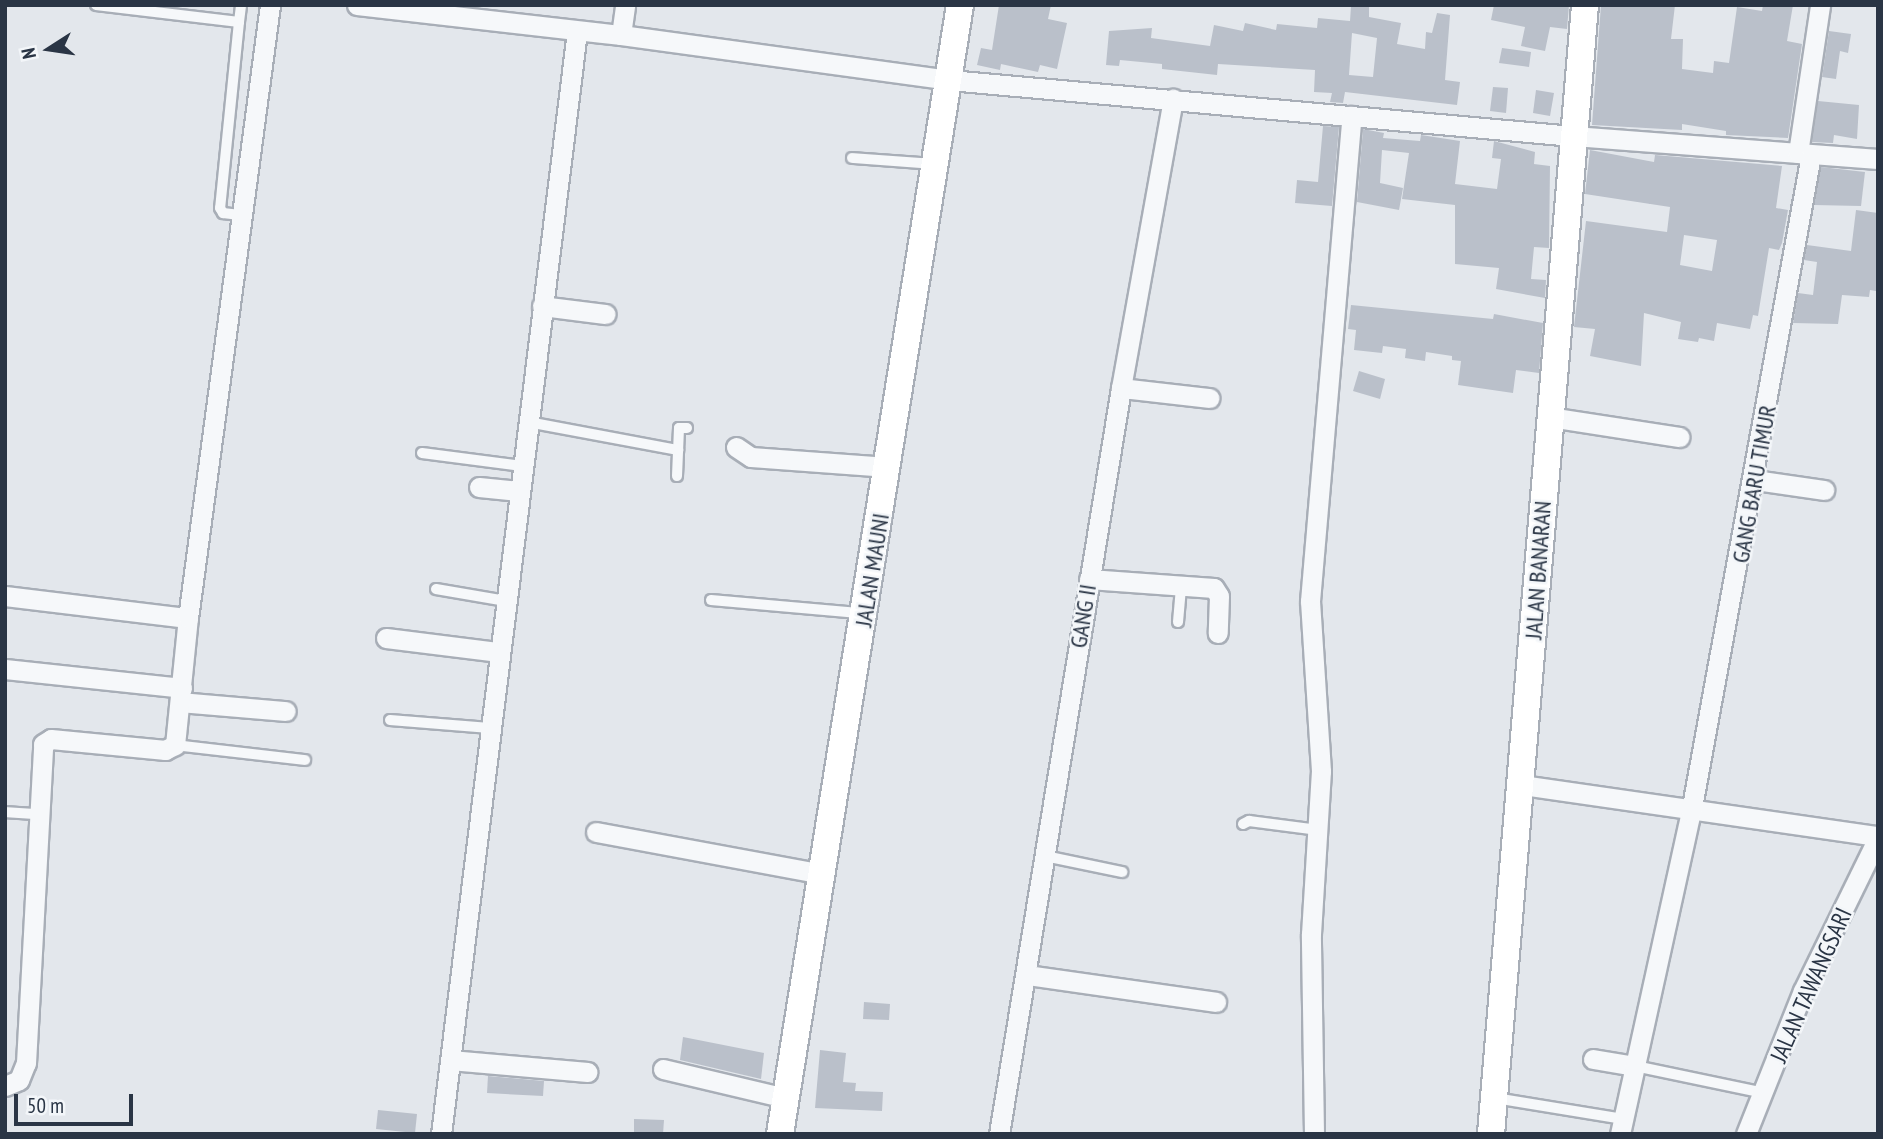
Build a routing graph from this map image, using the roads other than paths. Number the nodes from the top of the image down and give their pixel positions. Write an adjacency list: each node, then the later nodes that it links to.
1 (96, 5): 9 (lane)
2 (241, 5): 9 (lane)
3 (270, 5): 20 (street)
4 (357, 5): 10 (street)
5 (625, 5): 11 (street)
6 (960, 5): 12 (main road, JALAN MAUNI)
7 (1585, 5): 15 (main road, JALAN BANARAN)
8 (1820, 5): 16 (street, GANG BARU TIMUR)
9 (239, 22): 20 (lane)
10 (577, 31): 11 (street); 21 (street)
11 (621, 35): 12 (street)
12 (949, 80): 13 (street); 19 (main road, JALAN MAUNI)
13 (1173, 99): 14 (street); 23 (street, GANG II)
14 (1352, 116): 15 (street); 63 (street)
15 (1573, 136): 16 (street); 25 (main road, JALAN BANARAN)
16 (1805, 154): 18 (street); 35 (street, GANG BARU TIMUR)
17 (852, 158): 19 (lane)
18 (1878, 159)
19 (937, 164): 33 (main road, JALAN MAUNI)
20 (240, 215): 46 (street)
21 (542, 306): 22 (street); 26 (street)
22 (605, 314)
23 (1121, 388): 24 (street); 39 (street, GANG II)
24 (1209, 398)
25 (1550, 417): 28 (street); 58 (main road, JALAN BANARAN)
26 (528, 422): 30 (lane); 32 (street)
27 (687, 428): 30 (lane)
28 (1679, 437)
29 (736, 447): 33 (street)
30 (678, 450): 34 (lane)
31 (422, 453): 32 (lane)
32 (523, 466): 37 (street)
33 (888, 467): 45 (main road, JALAN MAUNI)
34 (677, 476)
35 (1755, 480): 38 (street); 60 (street, GANG BARU TIMUR)
36 (479, 487): 37 (street)
37 (519, 491): 44 (street)
38 (1824, 491)
39 (1089, 579): 40 (street); 66 (street, GANG II)
40 (1181, 585): 47 (lane); 48 (street)
41 (436, 590): 44 (lane)
42 (5, 596): 46 (street)
43 (711, 600): 45 (lane)
44 (506, 601): 50 (street)
45 (865, 614): 68 (main road, JALAN MAUNI)
46 (188, 618): 52 (street)
47 (1178, 622)
48 (1218, 633)
49 (386, 638): 50 (street)
50 (499, 652): 55 (street)
51 (5, 668): 52 (street)
52 (181, 695): 53 (street); 56 (street)
53 (286, 710)
54 (390, 720): 55 (lane)
55 (490, 728): 72 (street)
56 (175, 745): 57 (lane); 61 (street)
57 (305, 760)
58 (1522, 785): 60 (street); 78 (main road, JALAN BANARAN)
59 (5, 812): 61 (lane)
60 (1691, 812): 65 (street); 73 (street, GANG BARU TIMUR)
61 (37, 814): 76 (street)
62 (1243, 824): 63 (lane)
63 (1318, 830): 84 (street)
64 (596, 832): 68 (street)
65 (1878, 837): 77 (street, JALAN TAWANGSARI)
66 (1045, 856): 67 (lane); 69 (street, GANG II)
67 (1122, 872)
68 (822, 874): 79 (main road, JALAN MAUNI)
69 (1027, 975): 70 (street); 83 (street, GANG II)
70 (1216, 1002)
71 (1593, 1059): 73 (street)
72 (450, 1060): 75 (street); 81 (street)
73 (1635, 1066): 77 (lane); 80 (street, GANG BARU TIMUR)
74 (663, 1069): 79 (street)
75 (587, 1072)
76 (5, 1086)
77 (1764, 1093): 86 (street, JALAN TAWANGSARI)
78 (1494, 1097): 80 (lane); 85 (main road, JALAN BANARAN)
79 (786, 1098): 82 (main road, JALAN MAUNI)
80 (1622, 1126)
81 (441, 1134)
82 (780, 1134)
83 (999, 1134)
84 (1314, 1134)
85 (1491, 1134)
86 (1746, 1134)

